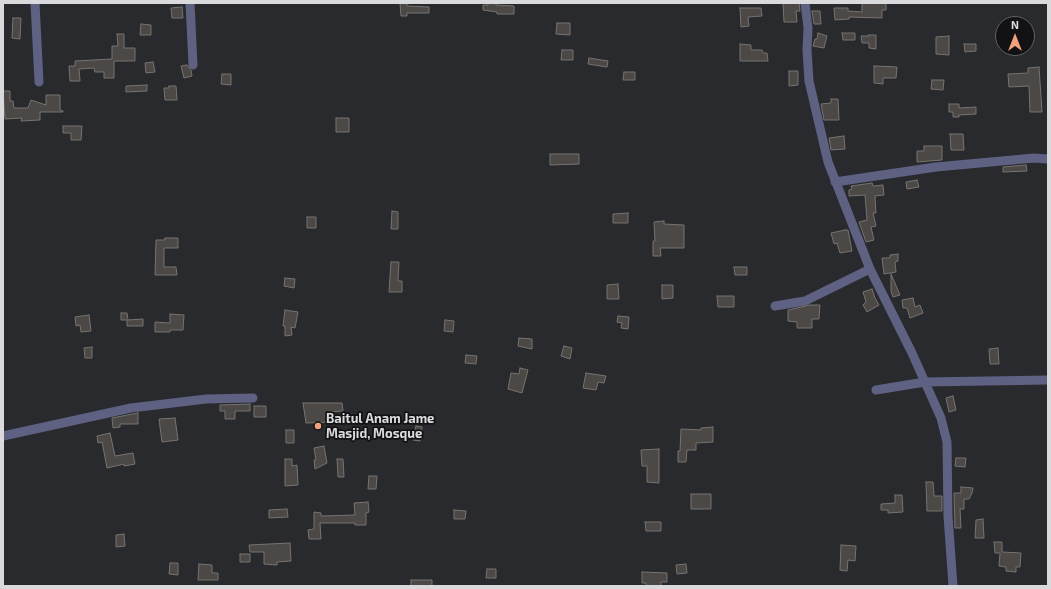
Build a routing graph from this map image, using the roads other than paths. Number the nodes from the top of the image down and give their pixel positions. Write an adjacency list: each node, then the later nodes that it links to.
1 (35, 3): 5 (street)
2 (190, 3): 4 (street)
3 (805, 3): 7 (street)
4 (193, 65)
5 (39, 82)
6 (1048, 158): 7 (street)
7 (835, 182): 8 (street)
8 (870, 269): 9 (street); 11 (street)
9 (775, 306)
10 (1048, 380): 11 (street)
11 (925, 382): 12 (street); 15 (street)
12 (876, 390)
13 (253, 398): 14 (street)
14 (3, 436)
15 (952, 586)

